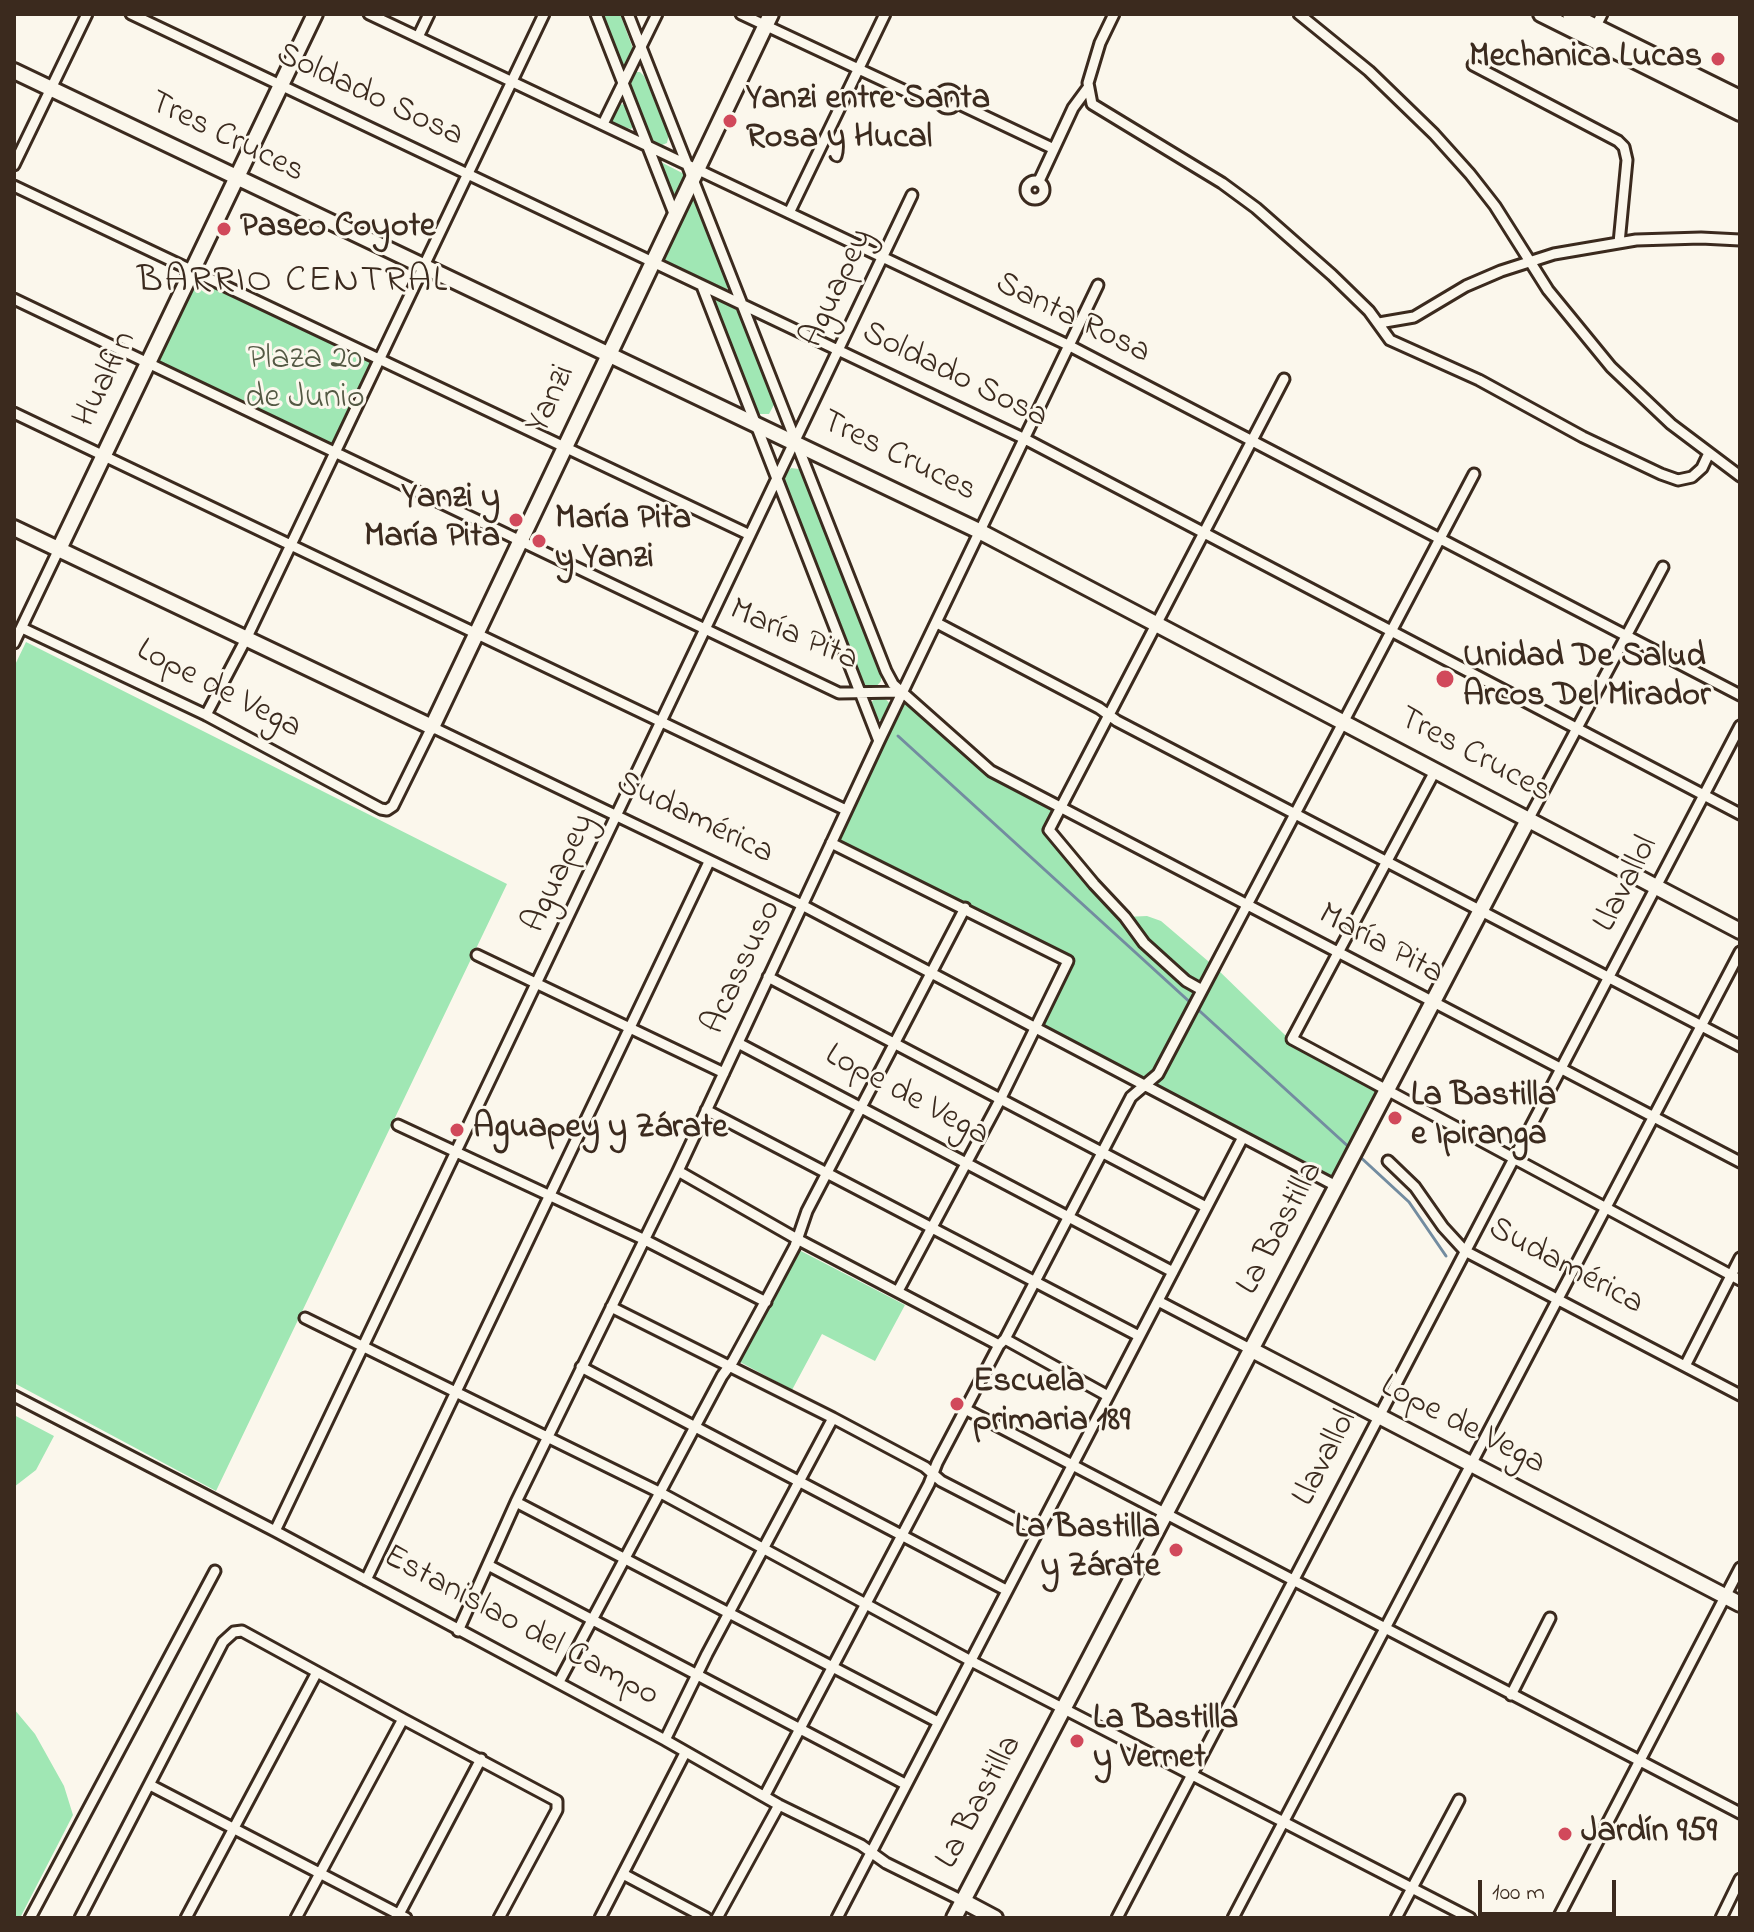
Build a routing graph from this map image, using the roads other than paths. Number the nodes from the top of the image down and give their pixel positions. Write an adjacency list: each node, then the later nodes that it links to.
1 (87, 14): 26 (street)
2 (131, 14): 25 (street, Soldado Sosa)
3 (315, 14): 25 (street, Hualfin)
4 (369, 14): 18 (street, Santa Rosa)
5 (429, 14): 18 (street)
6 (544, 14): 23 (street)
7 (596, 14): 24 (street)
8 (628, 14): 19 (street)
9 (657, 14): 19 (street)
10 (741, 14): 16 (street)
11 (885, 14): 21 (street)
12 (1114, 14): 27 (street)
13 (1299, 14): 47 (street)
14 (1541, 14): 31 (street)
15 (1570, 14): 17 (street)
16 (768, 20): 21 (street); 36 (street, Yanzi)
17 (1599, 20): 29 (street)
18 (418, 37): 23 (street, Santa Rosa)
19 (641, 47): 24 (street); 36 (street)
20 (1473, 65): 45 (street)
21 (858, 70): 28 (street); 42 (street)
22 (14, 71): 26 (street, Tres Cruces)
23 (511, 80): 32 (street, Santa Rosa); 37 (street)
24 (623, 83): 32 (street); 33 (street)
25 (281, 86): 37 (street, Soldado Sosa); 38 (street, Hualfin)
26 (51, 88): 35 (street); 38 (street, Tres Cruces)
27 (1087, 89): 34 (street); 55 (street)
28 (912, 94)
29 (1740, 98)
30 (957, 103): 34 (street)
31 (1740, 113)
32 (603, 124): 33 (street, Santa Rosa)
33 (647, 145): 36 (street, Santa Rosa); 43 (street)
34 (1054, 149): 39 (street)
35 (14, 165)
36 (692, 170): 42 (street, Santa Rosa); 43 (street, Yanzi); 54 (street)
37 (468, 172): 48 (street, Soldado Sosa); 49 (street)
38 (237, 179): 49 (street, Tres Cruces); 50 (street, Hualfin)
39 (1039, 181)
40 (14, 186): 50 (street)
41 (912, 195): 46 (street, Aguapey)
42 (789, 213): 46 (street, Santa Rosa)
43 (675, 216): 48 (street, Yanzi)
44 (1740, 240): 45 (street)
45 (1619, 243): 47 (street)
46 (883, 258): 56 (street, Santa Rosa); 57 (street, Aguapey)
47 (1529, 261): 55 (street); 69 (street)
48 (652, 262): 52 (street, Soldado Sosa); 58 (street, Yanzi)
49 (423, 266): 58 (street, Tres Cruces); 59 (street)
50 (194, 270): 59 (street); 60 (street, Hualfin)
51 (1098, 285): 56 (street, Acassuso)
52 (702, 286): 54 (street, Soldado Sosa); 63 (street)
53 (14, 299): 60 (street, María Pita)
54 (745, 307): 57 (street, Soldado Sosa); 66 (street)
55 (1379, 323): 69 (street)
56 (1068, 345): 64 (street, Acassuso); 65 (street, Santa Rosa)
57 (838, 350): 64 (street, Soldado Sosa); 66 (street, Aguapey)
58 (608, 355): 63 (street, Tres Cruces); 67 (street, Yanzi)
59 (380, 359): 67 (street); 68 (street)
60 (148, 364): 68 (street, María Pita); 70 (street, Hualfin)
61 (1284, 379): 65 (street)
62 (14, 413): 70 (street)
63 (755, 424): 66 (street, Tres Cruces); 73 (street)
64 (1025, 439): 75 (street, Acassuso); 76 (street, Soldado Sosa)
65 (1251, 440): 76 (street); 79 (street, Santa Rosa)
66 (796, 443): 73 (street, Aguapey); 75 (street, Tres Cruces); 92 (street)
67 (564, 446): 77 (street); 78 (street, Yanzi)
68 (335, 453): 78 (street, María Pita); 80 (street)
69 (1709, 453): 72 (street)
70 (103, 455): 80 (street); 81 (street, Hualfin)
71 (1474, 474): 79 (street)
72 (1740, 476)
73 (777, 482): 77 (street, Aguapey); 93 (street)
74 (14, 528): 81 (street, Sudamérica)
75 (979, 531): 83 (street, Acassuso); 84 (street, Tres Cruces)
76 (1203, 534): 84 (street); 87 (street, Soldado Sosa)
77 (750, 535): 86 (street, Aguapey)
78 (520, 540): 86 (street, María Pita); 88 (street, Yanzi)
79 (1440, 540): 87 (street); 90 (street, Santa Rosa)
80 (291, 545): 88 (street); 89 (street)
81 (59, 549): 85 (street, Hualfin); 89 (street, Sudamérica)
82 (1663, 567): 90 (street, La Bastilla)
83 (937, 623): 92 (street, Acassuso); 96 (street)
84 (1157, 623): 96 (street); 98 (street, Tres Cruces)
85 (22, 628): 91 (street, Hualfin); 95 (street, Lope de Vega)
86 (706, 629): 93 (street, María Pita); 97 (street, Aguapey)
87 (1390, 632): 98 (street); 101 (street, Soldado Sosa)
88 (476, 634): 97 (street); 100 (street, Yanzi)
89 (247, 637): 95 (street); 100 (street, Sudamérica)
90 (1626, 637): 94 (street, Santa Rosa); 101 (street, La Bastilla)
91 (14, 643)
92 (904, 692): 93 (street, María Pita); 102 (street, Acassuso); 105 (street, María Pita)
93 (862, 694): 102 (street)
94 (1740, 695)
95 (206, 715): 106 (street, Lope de Vega)
96 (1109, 715): 105 (street); 108 (street)
97 (662, 721): 107 (street); 110 (street, Aguapey)
98 (1344, 723): 103 (street, Tres Cruces); 108 (street)
99 (1740, 726): 104 (street, Llavallol)
100 (432, 727): 106 (street, Yanzi); 110 (street, Sudamérica)
101 (1577, 730): 104 (street, Soldado Sosa); 111 (street, La Bastilla)
102 (879, 741): 107 (street, Acassuso)
103 (1435, 771): 111 (street, Tres Cruces); 114 (street)
104 (1704, 794): 109 (street, Soldado Sosa); 115 (street, Llavallol)
105 (1062, 807): 117 (street, María Pita); 128 (street)
106 (387, 810)
107 (846, 810): 112 (street, Acassuso)
108 (1295, 813): 114 (street); 117 (street)
109 (1740, 814)
110 (617, 816): 113 (street, Sudamérica); 127 (street, Aguapey)
111 (1528, 820): 115 (street, Tres Cruces); 119 (street, La Bastilla)
112 (831, 843): 116 (street, Acassuso); 118 (street)
113 (709, 862): 116 (street, Sudamérica); 131 (street)
114 (1388, 862): 119 (street); 122 (street)
115 (1656, 887): 120 (street, Tres Cruces); 126 (street, Llavallol)
116 (802, 905): 124 (street, Sudamérica); 125 (street, Acassuso)
117 (1248, 905): 122 (street, María Pita); 128 (street)
118 (965, 908): 124 (street); 132 (street)
119 (1481, 909): 126 (street); 129 (street, La Bastilla)
120 (1740, 931)
121 (1740, 952): 130 (street)
122 (1338, 954): 129 (street, María Pita); 139 (street)
123 (477, 955): 127 (street)
124 (930, 972): 132 (street, Sudamérica); 134 (street)
125 (768, 977): 133 (street, Acassuso); 134 (street)
126 (1609, 978): 130 (street); 136 (street, Llavallol)
127 (537, 984): 131 (street); 146 (street, Aguapey)
128 (1200, 994): 138 (street)
129 (1433, 1003): 136 (street, María Pita); 139 (street, La Bastilla)
130 (1700, 1025): 135 (street); 143 (street)
131 (630, 1026): 137 (street); 155 (street)
132 (1035, 1028): 138 (street, Sudamérica); 140 (street)
133 (738, 1043): 137 (street, Acassuso); 141 (street, Lope de Vega)
134 (895, 1044): 140 (street); 141 (street)
135 (1740, 1046)
136 (1560, 1069): 143 (street, María Pita); 148 (street, Llavallol)
137 (724, 1073): 142 (street, Acassuso)
138 (1145, 1087): 145 (street, Sudamérica); 147 (street)
139 (1387, 1092): 148 (street); 154 (street, La Bastilla)
140 (1000, 1100): 147 (street); 151 (street)
141 (861, 1108): 151 (street, Lope de Vega); 153 (street)
142 (706, 1110): 152 (street, Acassuso); 153 (street)
143 (1652, 1117): 150 (street, María Pita); 157 (street)
144 (398, 1125): 146 (street)
145 (1242, 1139): 154 (street, Sudamérica); 156 (street)
146 (456, 1151): 155 (street); 175 (street, Aguapey)
147 (1102, 1152): 156 (street); 158 (street)
148 (1513, 1160): 157 (street); 162 (street, Llavallol)
149 (1388, 1161): 162 (street, Sudamérica)
150 (1740, 1162)
151 (966, 1163): 158 (street, Lope de Vega); 159 (street)
152 (678, 1171): 160 (street, Acassuso); 161 (street)
153 (828, 1173): 159 (street); 161 (street)
154 (1338, 1187): 176 (street, La Bastilla)
155 (550, 1195): 160 (street); 180 (street)
156 (1206, 1207): 164 (street)
157 (1604, 1208): 165 (street); 168 (street)
158 (1069, 1217): 164 (street, Lope de Vega); 166 (street)
159 (933, 1227): 166 (street); 167 (street)
160 (643, 1239): 170 (street); 171 (street, Acassuso)
161 (797, 1239): 167 (street); 170 (street)
162 (1465, 1251): 168 (street, Sudamérica); 185 (street, Llavallol)
163 (1740, 1258): 165 (street)
164 (1173, 1272): 169 (street)
165 (1735, 1278): 178 (street)
166 (1035, 1282): 173 (street); 174 (street)
167 (898, 1291): 174 (street)
168 (1557, 1299): 178 (street, Sudamérica); 190 (street)
169 (1158, 1301): 173 (street); 176 (street, Lope de Vega)
170 (766, 1302): 177 (street)
171 (611, 1307): 177 (street); 179 (street, Acassuso)
172 (305, 1318): 175 (street)
173 (1139, 1336): 183 (street)
174 (1002, 1342): 183 (street); 184 (street)
175 (362, 1347): 180 (street); 196 (street, Aguapey)
176 (1252, 1350): 185 (street, Lope de Vega); 195 (street, La Bastilla)
177 (729, 1366): 186 (street); 187 (street)
178 (1685, 1366): 181 (street, Sudamérica)
179 (581, 1367): 187 (street); 188 (street, Acassuso)
180 (457, 1393): 188 (street); 204 (street)
181 (1740, 1395)
182 (14, 1396): 196 (street, Estanislao del Campo)
183 (1108, 1396): 189 (street)
184 (965, 1409): 189 (street); 191 (street)
185 (1378, 1417): 190 (street, Lope de Vega); 205 (street, Llavallol)
186 (833, 1418): 191 (street); 192 (street)
187 (695, 1426): 192 (street); 193 (street)
188 (549, 1437): 193 (street); 194 (street, Acassuso)
189 (1072, 1465): 195 (street); 197 (street)
190 (1471, 1465): 207 (street, Lope de Vega); 213 (street)
191 (933, 1474): 197 (street); 198 (street)
192 (798, 1482): 198 (street); 199 (street)
193 (659, 1492): 199 (street); 200 (street)
194 (516, 1502): 200 (street); 201 (street, Acassuso)
195 (1166, 1513): 205 (street); 221 (street, La Bastilla)
196 (275, 1531): 204 (street, Estanislao del Campo)
197 (1038, 1531): 206 (street)
198 (902, 1536): 206 (street); 208 (street)
199 (763, 1549): 208 (street); 210 (street)
200 (625, 1560): 210 (street); 212 (street)
201 (488, 1565): 212 (street); 214 (street, Acassuso)
202 (1740, 1568): 207 (street)
203 (215, 1571): 245 (street)
204 (366, 1580): 214 (street, Estanislao del Campo)
205 (1293, 1580): 213 (street); 229 (street, Llavallol)
206 (1006, 1590): 215 (street)
207 (1725, 1596): 209 (street, Lope de Vega); 228 (street)
208 (867, 1603): 215 (street); 216 (street)
209 (1740, 1604)
210 (729, 1613): 216 (street); 218 (street)
211 (1550, 1618): 220 (street)
212 (593, 1619): 218 (street); 219 (street)
213 (1386, 1628): 220 (street); 236 (street)
214 (458, 1631): 219 (street, Estanislao del Campo)
215 (971, 1661): 221 (street); 223 (street)
216 (833, 1668): 223 (street); 224 (street)
217 (317, 1672): 222 (street); 231 (street); 237 (street)
218 (696, 1674): 224 (street); 225 (street)
219 (559, 1682): 225 (street, Estanislao del Campo)
220 (1511, 1695): 228 (street)
221 (1064, 1708): 229 (street); 243 (street, La Bastilla)
222 (403, 1719): 227 (street); 239 (street)
223 (938, 1722): 230 (street)
224 (801, 1729): 230 (street); 232 (street)
225 (665, 1740): 226 (street, Estanislao del Campo)
226 (685, 1753): 232 (street, Estanislao del Campo); 240 (street)
227 (481, 1759): 244 (street); 249 (street)
228 (1639, 1760): 235 (street); 260 (street)
229 (1192, 1773): 236 (street); 256 (street, Llavallol)
230 (905, 1784): 238 (street)
231 (150, 1785): 237 (street); 246 (street)
232 (765, 1795): 234 (street, Estanislao del Campo)
233 (1459, 1800): 242 (street)
234 (779, 1805): 238 (street, Estanislao del Campo); 252 (street)
235 (1740, 1813)
236 (1285, 1821): 242 (street); 257 (street)
237 (233, 1828): 239 (street); 247 (street)
238 (871, 1853): 243 (street, Estanislao del Campo); 253 (street)
239 (320, 1873): 244 (street); 248 (street)
240 (623, 1874): 250 (street); 251 (street)
241 (1740, 1879): 261 (street)
242 (1412, 1888): 258 (street); 259 (street)
243 (963, 1901): 254 (street, La Bastilla); 255 (street, Estanislao del Campo)
244 (401, 1917)
245 (30, 1918)
246 (80, 1918)
247 (186, 1918)
248 (296, 1918)
249 (499, 1918)
250 (600, 1918)
251 (706, 1918)
252 (717, 1918)
253 (837, 1918)
254 (954, 1918)
255 (995, 1918)
256 (1117, 1918)
257 (1233, 1918)
258 (1396, 1918)
259 (1470, 1918)
260 (1558, 1918)
261 (1721, 1918)

